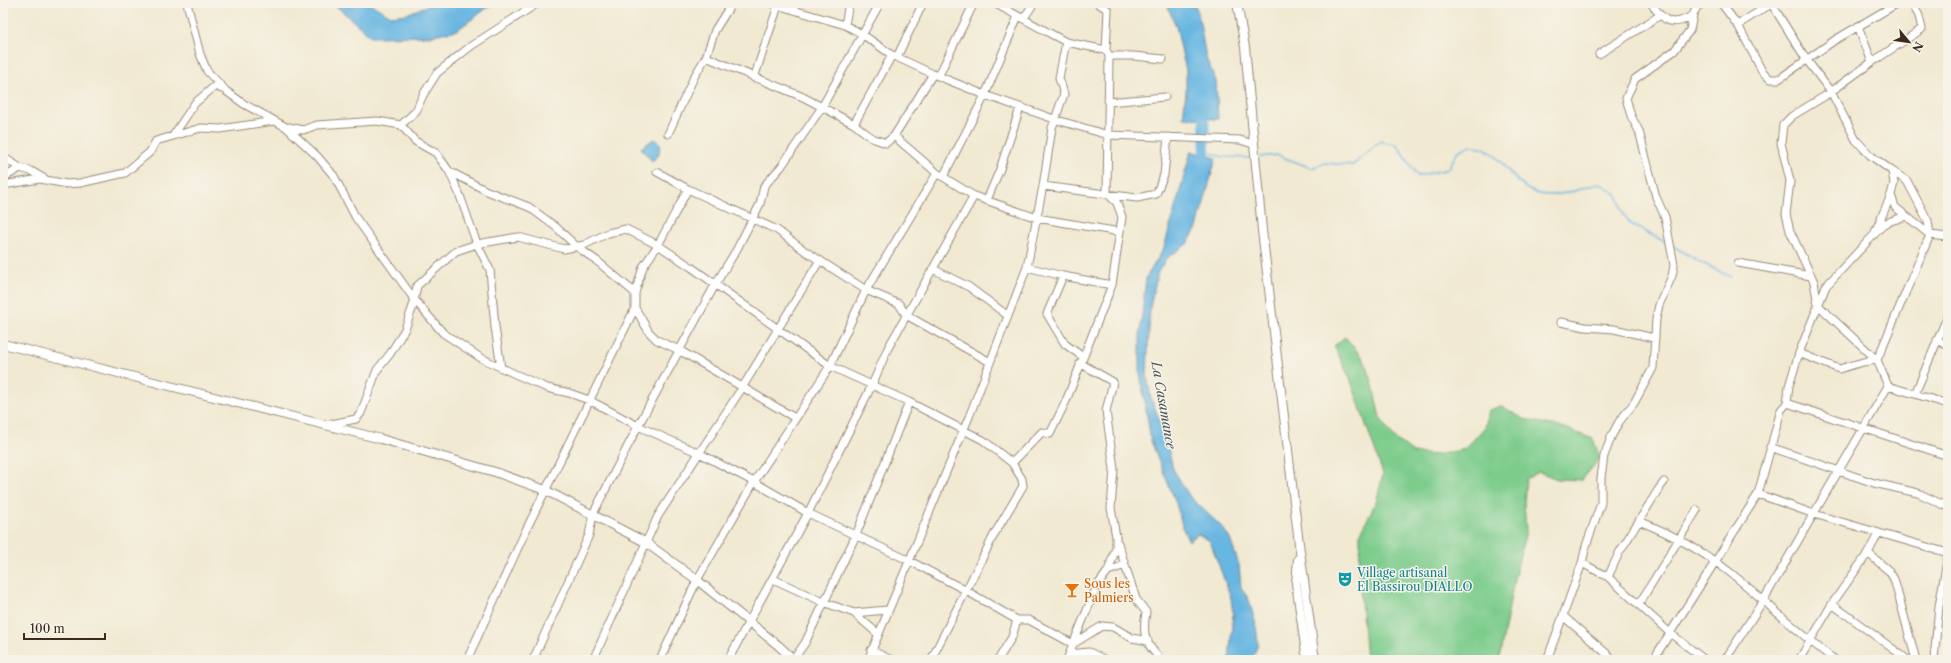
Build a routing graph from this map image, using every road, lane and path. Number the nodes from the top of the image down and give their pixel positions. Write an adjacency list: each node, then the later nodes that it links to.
1 (187, 3): 37 (street)
2 (538, 3): 47 (street)
3 (732, 3): 31 (street)
4 (770, 3): 18 (street)
5 (849, 3): 23 (street)
6 (880, 3): 26 (street)
7 (923, 3): 30 (street)
8 (974, 3): 35 (street)
9 (994, 3): 22 (street)
10 (1034, 3): 22 (street)
11 (1098, 3): 28 (street)
12 (1237, 3): 49 (main road)
13 (1703, 3): 20 (street)
14 (1721, 3): 25 (street)
15 (1771, 3): 25 (street); 33 (street)
16 (1898, 3): 24 (street)
17 (1912, 3): 34 (street)
18 (779, 4): 23 (street); 36 (street)
19 (1654, 5): 21 (street)
20 (1693, 15): 21 (street); 100 (street)
21 (1659, 16): 29 (street)
22 (1021, 17): 27 (street); 39 (street)
23 (845, 25): 26 (street)
24 (1858, 26): 33 (street); 34 (street)
25 (1739, 27): 33 (street)
26 (862, 34): 30 (street); 42 (street)
27 (1066, 42): 28 (street); 44 (street)
28 (1108, 53): 32 (street); 41 (street)
29 (1599, 54)
30 (895, 56): 35 (street); 46 (street)
31 (706, 57): 36 (street); 50 (street)
32 (1163, 59)
33 (1806, 59): 38 (street)
34 (1872, 62): 38 (street)
35 (936, 74): 39 (street); 53 (street)
36 (754, 78): 42 (street)
37 (226, 91): 45 (street); 52 (street)
38 (1831, 92): 60 (street); 87 (street)
39 (985, 95): 43 (street); 62 (street)
40 (1166, 97): 41 (street)
41 (1108, 102): 51 (street)
42 (822, 107): 46 (street); 73 (street)
43 (1020, 108): 44 (street); 71 (street)
44 (1056, 120): 51 (street); 66 (street)
45 (274, 121): 48 (street); 52 (street)
46 (854, 124): 53 (street)
47 (401, 125): 48 (street); 59 (street)
48 (286, 127): 92 (street)
49 (1252, 132): 55 (street); 56 (main road)
50 (668, 134)
51 (1108, 135): 54 (street); 68 (street)
52 (173, 136): 64 (street)
53 (894, 136): 62 (street)
54 (1168, 137): 55 (street); 68 (street)
55 (1240, 140): 56 (street)
56 (1253, 144): 144 (main road)
57 (3, 157): 58 (street)
58 (20, 168): 63 (street); 64 (street)
59 (448, 171): 79 (street); 81 (street)
60 (1892, 171): 69 (street); 77 (street)
61 (657, 172): 67 (street)
62 (940, 175): 70 (street); 90 (street)
63 (3, 178)
64 (50, 182): 65 (street)
65 (3, 186)
66 (1043, 186): 68 (street); 74 (street)
67 (688, 189): 73 (street); 80 (street)
68 (1107, 194): 75 (street)
69 (1891, 195): 72 (street); 76 (street)
70 (974, 196): 71 (street); 85 (street)
71 (987, 200): 74 (street)
72 (1906, 216): 76 (street); 77 (street)
73 (752, 218): 82 (street); 88 (street)
74 (1037, 218): 75 (street); 84 (street)
75 (1120, 232): 89 (street)
76 (1875, 232): 93 (street)
77 (1930, 234): 78 (street); 107 (street)
78 (1948, 237)
79 (477, 244): 81 (street); 92 (street); 110 (street)
80 (658, 245): 81 (street); 88 (street); 91 (street)
81 (576, 246): 91 (street)
82 (820, 260): 90 (street); 99 (street)
83 (1738, 263): 87 (street)
84 (1027, 267): 86 (street); 97 (street)
85 (933, 269): 96 (street); 97 (street)
86 (1063, 276): 89 (street); 106 (street)
87 (1811, 276): 93 (street)
88 (715, 285): 99 (street); 104 (street)
89 (1112, 285): 106 (street)
90 (866, 290): 96 (street); 109 (street)
91 (634, 293): 94 (street)
92 (414, 299): 110 (street); 120 (street)
93 (1818, 305): 105 (street); 107 (street)
94 (635, 308): 104 (street); 115 (street)
95 (1948, 314): 101 (street)
96 (906, 315): 108 (street); 111 (street)
97 (1008, 315): 108 (street)
98 (1561, 322): 100 (street)
99 (778, 329): 109 (street); 113 (street)
100 (1654, 338): 149 (street)
101 (1937, 340): 103 (street); 114 (street)
102 (3, 344): 120 (main road)
103 (1948, 346)
104 (679, 350): 113 (street); 121 (street)
105 (1799, 353): 107 (street); 117 (street)
106 (1082, 360): 127 (street); 141 (street)
107 (1877, 360): 112 (street)
108 (990, 362): 123 (street)
109 (830, 366): 111 (street); 119 (street)
110 (501, 368): 115 (street)
111 (872, 385): 116 (street); 135 (street)
112 (1888, 386): 114 (street); 122 (street)
113 (742, 388): 119 (street); 125 (street)
114 (1915, 394): 118 (street)
115 (589, 400): 121 (street); 131 (street)
116 (909, 402): 123 (street); 140 (street)
117 (1787, 403): 122 (street); 124 (street)
118 (1948, 403)
119 (795, 418): 129 (street)
120 (325, 426): 131 (main road)
121 (638, 426): 125 (street); 136 (street)
122 (1864, 429): 126 (street); 128 (street)
123 (962, 430): 127 (street); 147 (street)
124 (1770, 447): 128 (street); 132 (street)
125 (699, 454): 129 (street); 143 (street)
126 (1948, 456)
127 (1012, 463): 155 (street)
128 (1838, 470): 133 (street); 137 (street)
129 (754, 482): 135 (street); 154 (street)
130 (1664, 482): 138 (street)
131 (545, 490): 136 (main road); 172 (street)
132 (1758, 494): 137 (street); 148 (street)
133 (1948, 507)
134 (1697, 510): 142 (street)
135 (808, 513): 140 (street); 153 (street)
136 (593, 514): 143 (main road); 173 (street)
137 (1814, 514): 139 (street); 156 (street)
138 (1639, 521): 142 (street); 152 (street)
139 (1878, 534): 145 (street); 146 (street)
140 (856, 535): 147 (street); 157 (street)
141 (1116, 537): 150 (street); 151 (street)
142 (1680, 540): 148 (street); 158 (street)
143 (645, 542): 154 (main road); 174 (street)
144 (1299, 544): 184 (main road); 185 (main road)
145 (1868, 553): 159 (street); 194 (street)
146 (1948, 554): 195 (street)
147 (908, 560): 155 (street); 160 (street)
148 (1714, 561): 156 (street); 165 (street)
149 (1582, 563): 152 (street); 162 (street)
150 (1125, 565): 151 (street); 167 (street)
151 (1108, 571): 169 (street)
152 (1608, 577): 158 (street)
153 (773, 579): 157 (street); 164 (street)
154 (696, 580): 164 (main road); 175 (street)
155 (965, 590): 163 (street); 180 (street)
156 (1763, 600): 168 (street); 190 (street)
157 (823, 602): 161 (street); 177 (street)
158 (1639, 604): 165 (street)
159 (1832, 604): 168 (street); 193 (street)
160 (887, 610): 161 (street); 166 (street)
161 (854, 613): 166 (street)
162 (1563, 616): 186 (street); 187 (street)
163 (1017, 620): 169 (street); 181 (street)
164 (748, 621): 176 (street); 177 (main road)
165 (1670, 633): 188 (street); 189 (street)
166 (878, 634): 170 (street)
167 (1148, 641): 169 (street); 183 (street)
168 (1810, 642): 191 (street); 192 (street)
169 (1073, 644): 171 (street)
170 (871, 650): 178 (street); 179 (street)
171 (1069, 657): 182 (street)
172 (466, 660)
173 (533, 660)
174 (593, 660)
175 (660, 660)
176 (728, 660)
177 (793, 660)
178 (868, 660)
179 (891, 660)
180 (931, 660)
181 (998, 660)
182 (1105, 660)
183 (1161, 660)
184 (1307, 660)
185 (1315, 660)
186 (1547, 660)
187 (1614, 660)
188 (1653, 660)
189 (1705, 660)
190 (1725, 660)
191 (1799, 660)
192 (1835, 660)
193 (1908, 660)
194 (1916, 660)
195 (1934, 660)

